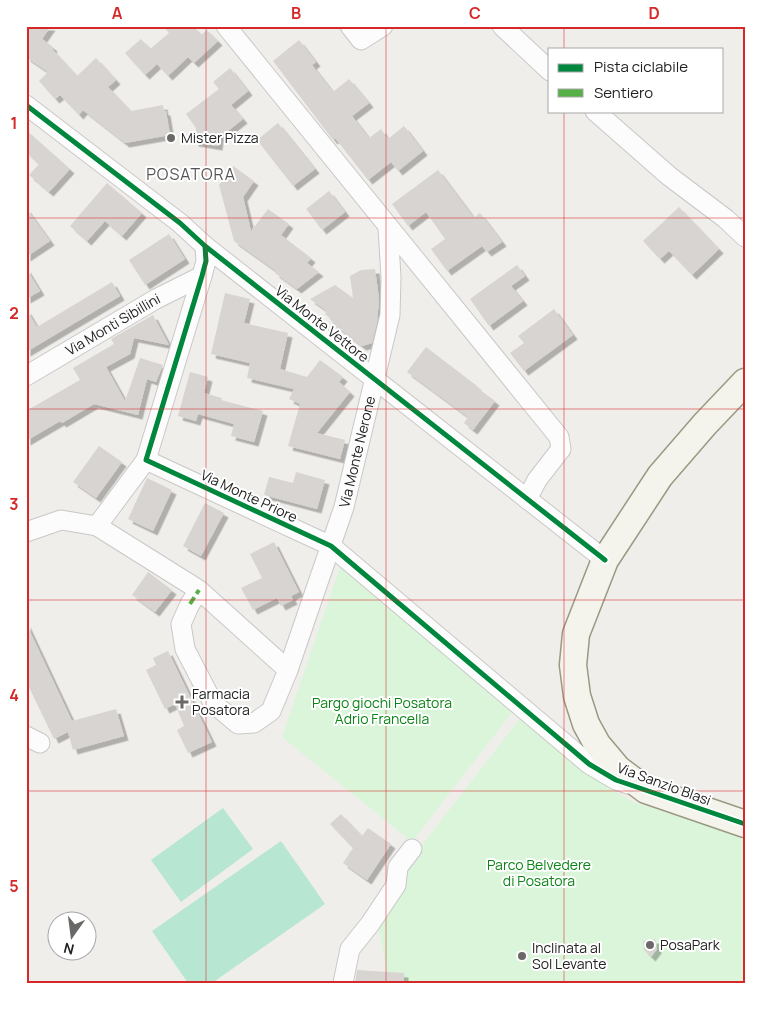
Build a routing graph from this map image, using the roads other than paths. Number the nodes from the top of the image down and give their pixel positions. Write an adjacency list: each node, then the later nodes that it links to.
1 (226, 26): 8 (street)
2 (350, 26): 3 (street)
3 (383, 26)
4 (502, 26): 5 (street)
5 (548, 69)
6 (26, 106): 10 (street, Via Monte Vettore)
7 (596, 112): 9 (street)
8 (388, 228): 13 (street, Via Monte Nerone); 16 (street)
9 (745, 237)
10 (205, 246): 11 (street); 13 (street, Via Monte Vettore)
11 (202, 276): 12 (street, Via Monti Sibillini); 15 (street)
12 (26, 376)
13 (374, 380): 16 (street, Via Monte Vettore); 19 (street, Via Monte Nerone)
14 (745, 382): 20 (street, Via Sanzio Blasi)
15 (146, 460): 17 (street); 19 (street, Via Monte Priore)
16 (527, 499): 20 (street, Via Monte Vettore)
17 (97, 526): 18 (street); 21 (street)
18 (26, 532)
19 (331, 546): 22 (street, Via Monte Nerone); 23 (street, Via Monte Priore)
20 (605, 560): 24 (street, Via Sanzio Blasi)
21 (195, 597): 22 (street); 22 (street, Via Monte Nerone)
22 (288, 670)
23 (512, 698): 24 (street, Via Sanzio Blasi)
24 (646, 790): 25 (street, Via Sanzio Blasi)
25 (745, 824)
26 (412, 849): 27 (street)
27 (342, 983)

